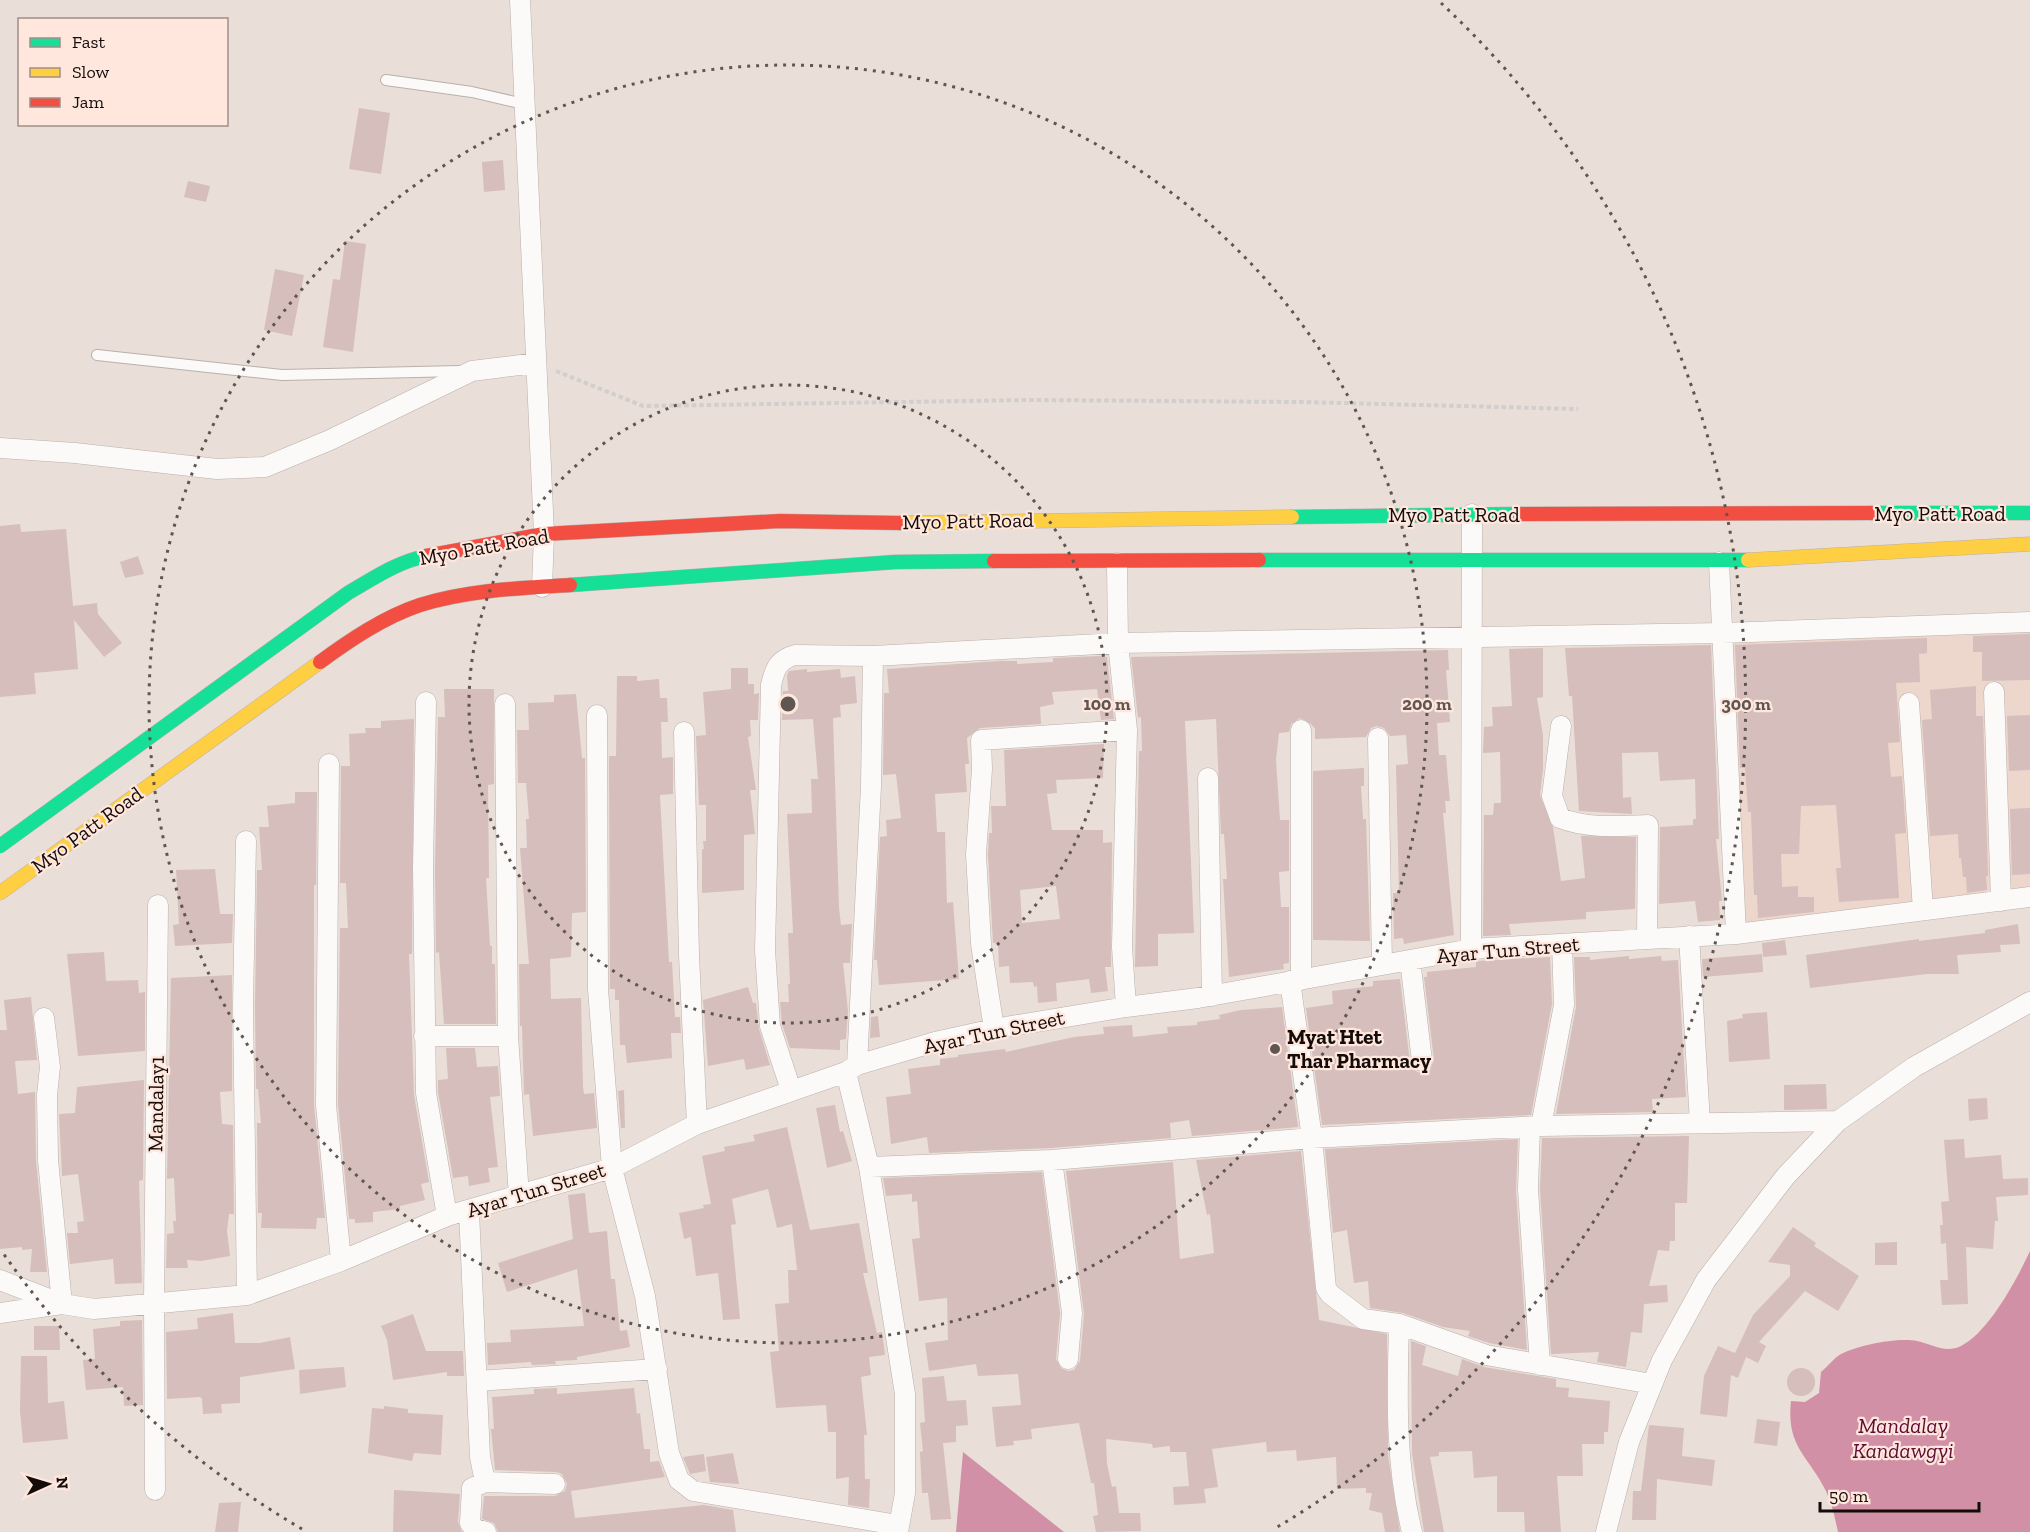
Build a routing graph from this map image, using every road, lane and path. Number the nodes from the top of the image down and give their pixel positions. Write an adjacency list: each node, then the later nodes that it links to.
1 (520, 0): 3 (street)
2 (386, 80): 3 (lane)
3 (524, 104): 5 (street)
4 (96, 355): 6 (lane)
5 (536, 363): 6 (street); 7 (path); 11 (street)
6 (472, 371): 8 (street)
7 (1578, 410)
8 (0, 448)
9 (2030, 513): 10 (main road, Myo Patt Road)
10 (1472, 514): 11 (main road, Myo Patt Road); 13 (street)
11 (544, 534): 16 (street); 35 (main road, Myo Patt Road)
12 (2030, 544): 14 (main road, Myo Patt Road)
13 (1472, 559): 14 (main road, Myo Patt Road); 15 (main road, Myo Patt Road); 19 (street)
14 (1719, 562): 18 (street)
15 (1117, 563): 16 (main road, Myo Patt Road); 20 (street)
16 (542, 587): 36 (main road, Myo Patt Road)
17 (2030, 622): 18 (street)
18 (1722, 633): 19 (street); 41 (street)
19 (1473, 637): 20 (street); 45 (street)
20 (1118, 643): 21 (street); 28 (street)
21 (873, 656): 57 (street); 58 (street)
22 (1994, 692): 38 (street)
23 (426, 702): 54 (street)
24 (1909, 703): 40 (street)
25 (505, 704): 55 (street)
26 (597, 715): 66 (street)
27 (1561, 726): 43 (street)
28 (1127, 730): 51 (street); 53 (street)
29 (1301, 730): 48 (street)
30 (684, 732): 61 (street)
31 (1378, 738): 47 (street)
32 (329, 764): 70 (street)
33 (1208, 778): 49 (street)
34 (246, 841): 72 (street)
35 (0, 846)
36 (0, 893)
37 (2030, 897): 38 (street, Ayar Tun Street)
38 (2001, 901): 40 (street, Ayar Tun Street)
39 (158, 905): 73 (street, Mandalay1)
40 (1923, 910): 41 (street, Ayar Tun Street)
41 (1736, 934): 42 (street, Ayar Tun Street)
42 (1689, 936): 43 (street, Ayar Tun Street); 60 (street)
43 (1647, 939): 44 (street, Ayar Tun Street)
44 (1562, 944): 45 (street, Ayar Tun Street); 62 (street)
45 (1471, 949): 46 (street, Ayar Tun Street)
46 (1410, 960): 47 (street, Ayar Tun Street); 56 (street)
47 (1382, 965): 48 (street, Ayar Tun Street)
48 (1295, 981): 49 (street, Ayar Tun Street); 63 (street)
49 (1212, 996): 51 (street, Ayar Tun Street)
50 (2030, 1002): 59 (street)
51 (1126, 1007): 53 (street, Ayar Tun Street)
52 (44, 1018): 74 (street)
53 (994, 1029): 57 (street, Ayar Tun Street)
54 (424, 1036): 55 (street); 69 (street)
55 (508, 1036): 67 (street)
56 (1422, 1061)
57 (852, 1068): 58 (street, Ayar Tun Street); 65 (street)
58 (791, 1090): 61 (street, Ayar Tun Street)
59 (1838, 1121): 60 (street); 81 (street)
60 (1700, 1123): 62 (street)
61 (697, 1124): 66 (street, Ayar Tun Street)
62 (1536, 1127): 63 (street); 78 (street)
63 (1312, 1138): 64 (street); 76 (street)
64 (1052, 1160): 65 (street); 77 (street)
65 (869, 1167): 85 (street)
66 (612, 1168): 67 (street, Ayar Tun Street); 79 (street)
67 (519, 1196): 68 (street, Ayar Tun Street)
68 (469, 1210): 69 (street, Ayar Tun Street); 80 (street)
69 (447, 1216): 70 (street, Ayar Tun Street)
70 (341, 1261): 72 (street, Ayar Tun Street)
71 (0, 1280): 74 (street, Ayar Tun Street)
72 (247, 1295): 73 (street, Ayar Tun Street)
73 (154, 1303): 74 (street, Ayar Tun Street); 84 (street, Mandalay1)
74 (62, 1304): 75 (street)
75 (0, 1313)
76 (1398, 1324): 78 (street); 87 (street)
77 (1068, 1359)
78 (1540, 1365): 81 (street)
79 (657, 1369): 80 (street); 85 (street)
80 (477, 1381): 82 (street)
81 (1652, 1384): 88 (street)
82 (485, 1482): 83 (street); 86 (street)
83 (555, 1484)
84 (155, 1490)
85 (898, 1529)
86 (478, 1531)
87 (1412, 1532)
88 (1606, 1532)

